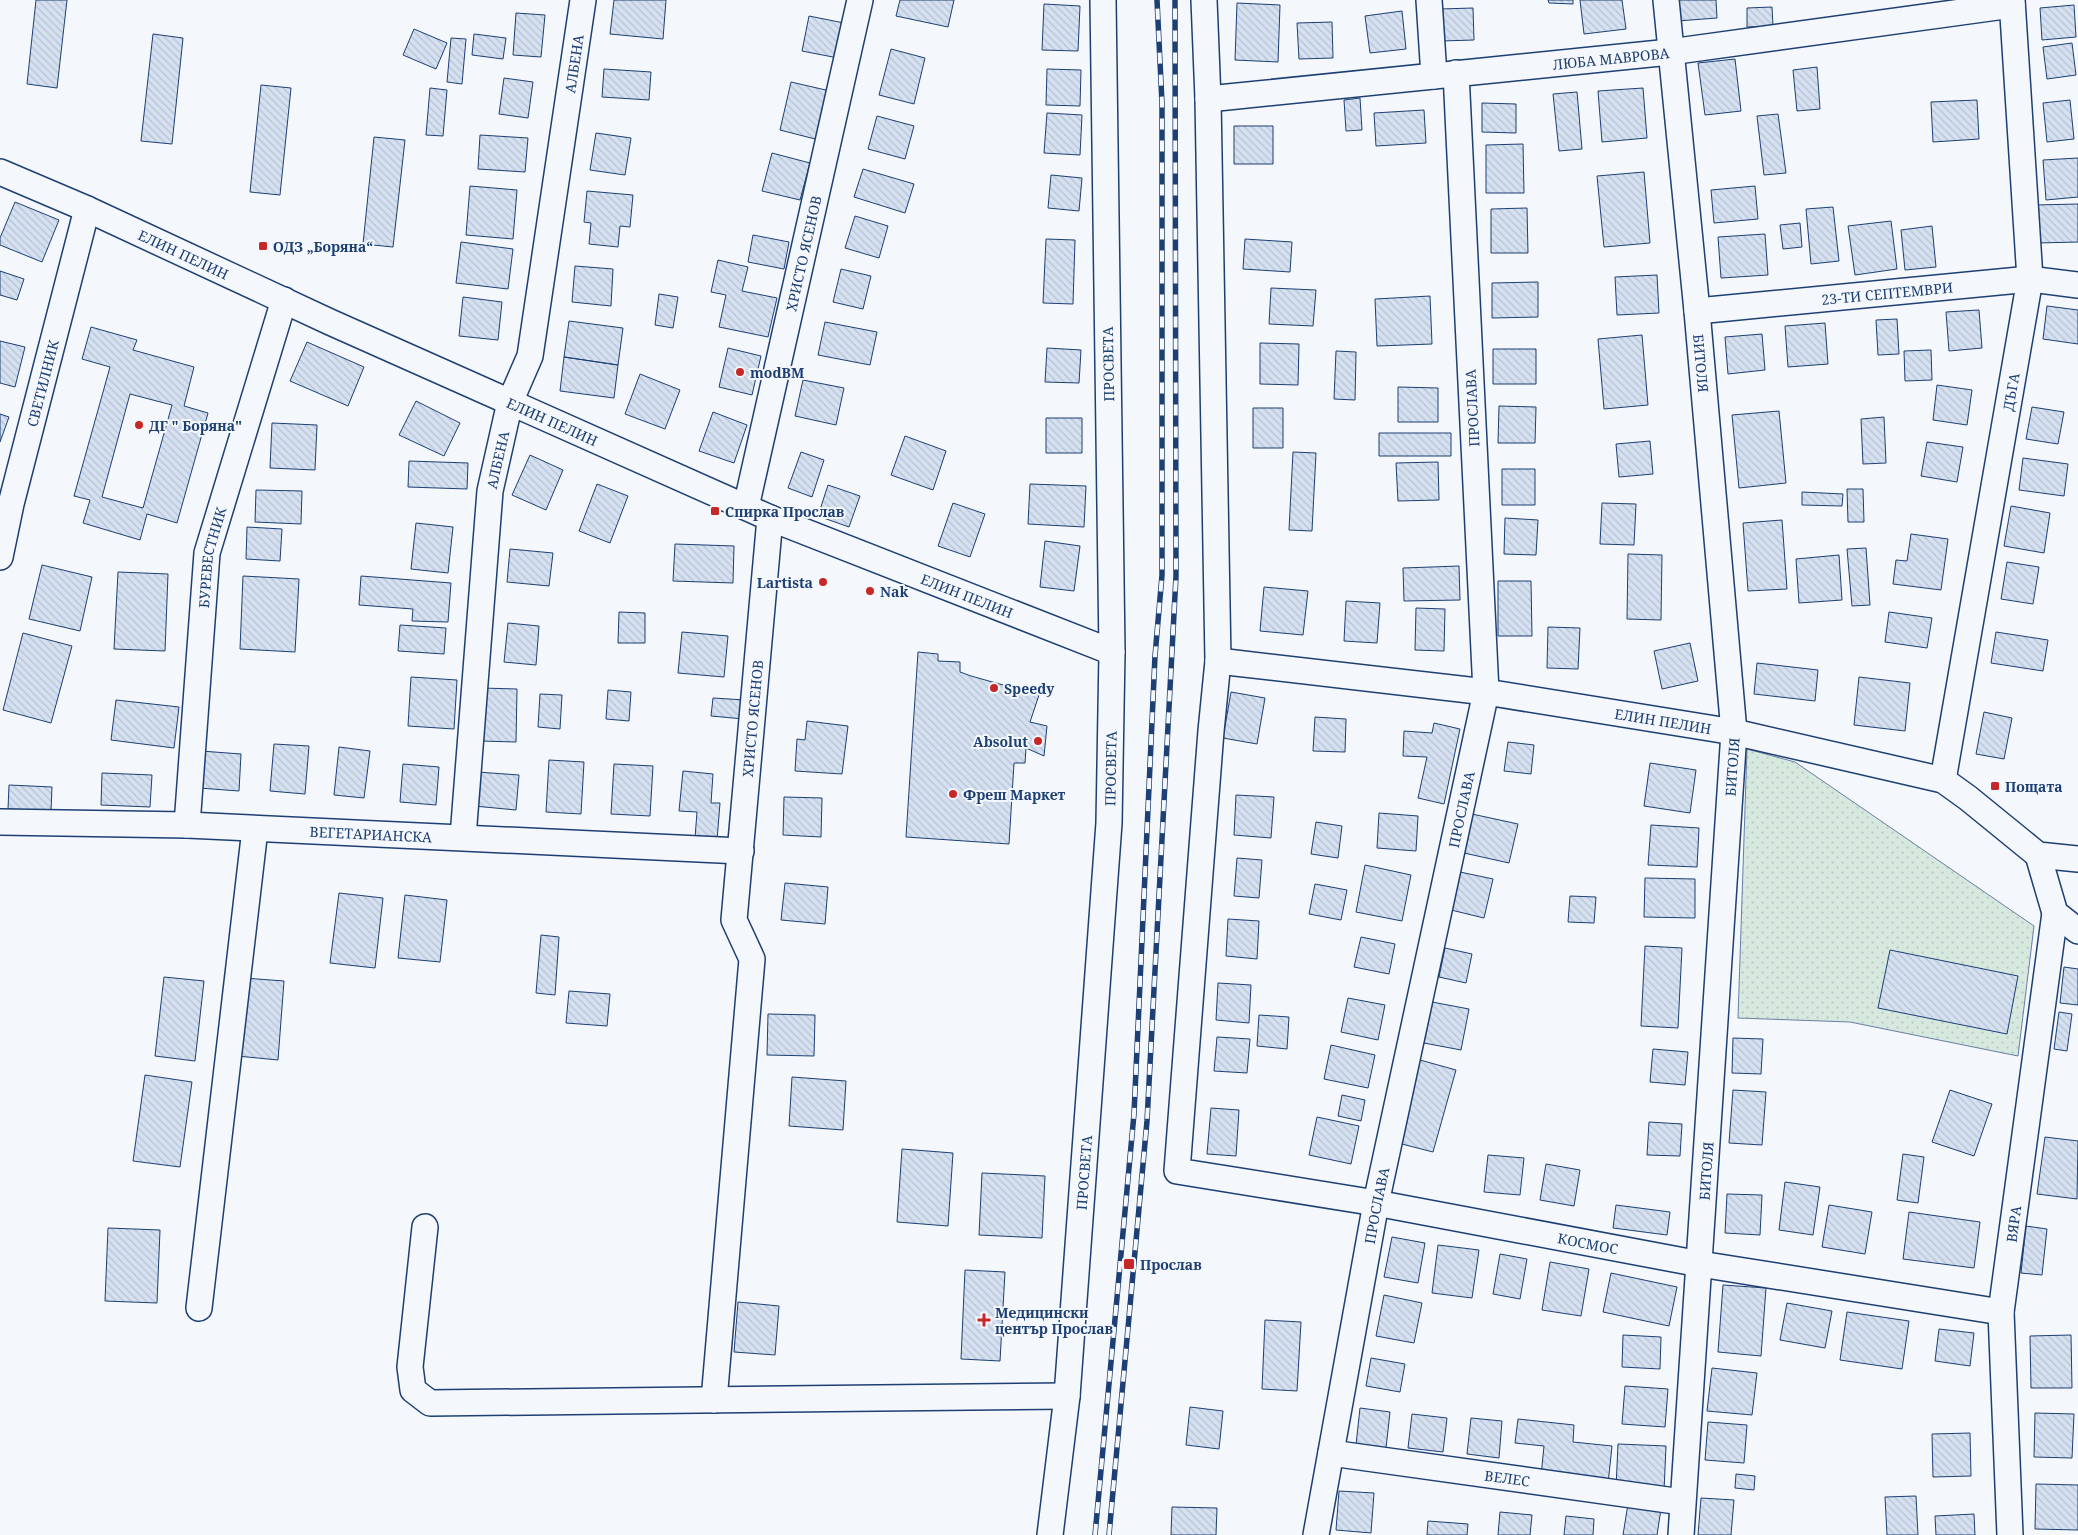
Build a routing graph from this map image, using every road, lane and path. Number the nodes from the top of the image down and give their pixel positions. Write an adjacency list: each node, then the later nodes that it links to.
1 (583, 0): 17 (street, АЛБЕНА)
2 (860, 0): 19 (street, ХРИСТО ЯСЕНОВ)
3 (1103, 0): 22 (street, ПРОСВЕТА)
4 (1204, 0): 10 (street)
5 (1429, 0): 9 (street, ПРОСЛАВА)
6 (1666, 0): 8 (street, БИТОЛЯ)
7 (2012, 3): 8 (street, ЛЮБА МАВРОВА); 13 (street, ДЪГА)
8 (1670, 52): 9 (street, ЛЮБА МАВРОВА); 16 (street, БИТОЛЯ)
9 (1445, 75): 10 (street, ЛЮБА МАВРОВА); 24 (street, ПРОСЛАВА)
10 (1208, 99): 23 (street)
11 (0, 172): 12 (street, ЕЛИН ПЕЛИН)
12 (87, 209): 15 (street, ЕЛИН ПЕЛИН); 18 (street, СВЕТИЛНИК)
13 (2030, 279): 14 (street, 23-ТИ СЕПТЕМВРИ); 16 (street, 23-ТИ СЕПТЕМВРИ); 26 (street, ДЪГА)
14 (2078, 285)
15 (284, 300): 17 (street, ЕЛИН ПЕЛИН); 28 (street, БУРЕВЕСТНИК)
16 (1697, 311): 25 (street, БИТОЛЯ)
17 (510, 402): 19 (street, ЕЛИН ПЕЛИН); 30 (street, АЛБЕНА)
18 (6, 503): 21 (street, СВЕТИЛНИК)
19 (746, 507): 20 (street, ЕЛИН ПЕЛИН)
20 (770, 518): 22 (street, ЕЛИН ПЕЛИН); 31 (street, ХРИСТО ЯСЕНОВ)
21 (0, 557)
22 (1112, 652): 41 (street, ПРОСВЕТА)
23 (1218, 661): 24 (street, ЕЛИН ПЕЛИН); 36 (street, КОСМОС)
24 (1486, 692): 25 (street, ЕЛИН ПЕЛИН); 36 (street, ПРОСЛАВА)
25 (1734, 732): 26 (street, ЕЛИН ПЕЛИН); 38 (street, БИТОЛЯ)
26 (1942, 780): 32 (street, ЕЛИН ПЕЛИН)
27 (0, 822): 28 (street, ВЕГЕТАРИАНСКА)
28 (187, 825): 29 (street, ВЕГЕТАРИАНСКА)
29 (255, 829): 30 (street, ВЕГЕТАРИАНСКА); 39 (street)
30 (462, 837): 31 (street, ВЕГЕТАРИАНСКА)
31 (741, 851): 42 (street, ХРИСТО ЯСЕНОВ)
32 (2038, 856): 33 (street); 34 (street)
33 (2078, 859)
34 (2055, 913): 35 (street); 40 (street, ВЯРА)
35 (2078, 931)
36 (1376, 1203): 38 (street, КОСМОС); 43 (street, ПРОСЛАВА)
37 (425, 1228): 42 (street)
38 (1700, 1264): 40 (street, КОСМОС); 44 (street, БИТОЛЯ)
39 (200, 1308)
40 (2000, 1312): 48 (street, ВЯРА)
41 (1067, 1396): 42 (street); 45 (street, ПРОСВЕТА)
42 (714, 1400)
43 (1331, 1453): 44 (street, ВЕЛЕС); 46 (street, ПРОСЛАВА)
44 (1682, 1502): 47 (street, БИТОЛЯ)
45 (1050, 1535)
46 (1316, 1535)
47 (1681, 1535)
48 (2010, 1535)

